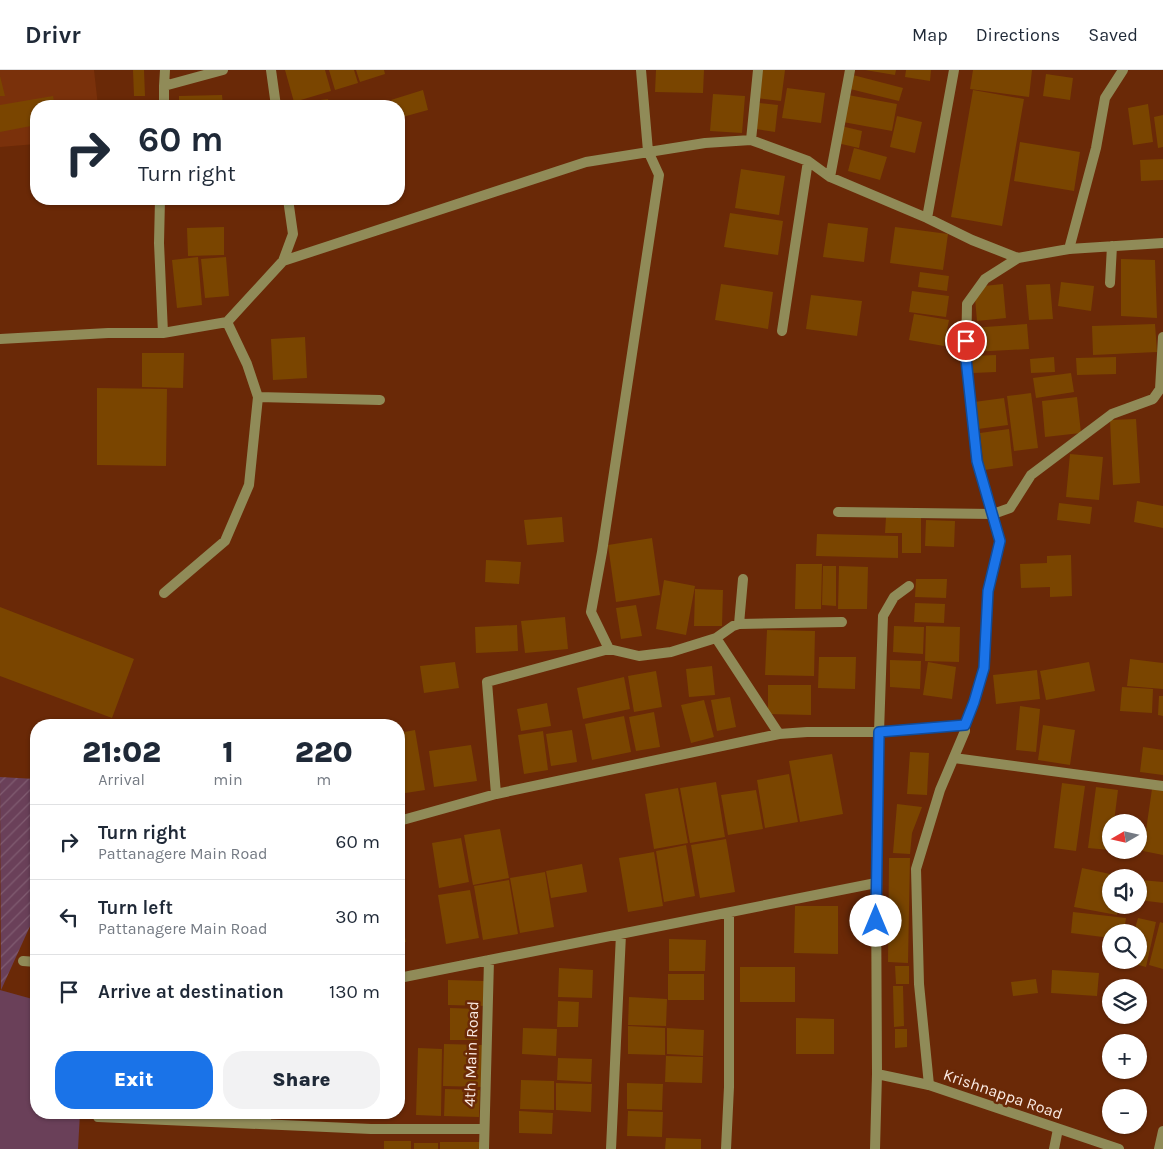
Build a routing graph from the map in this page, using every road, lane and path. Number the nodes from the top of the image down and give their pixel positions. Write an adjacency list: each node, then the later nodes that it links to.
1 (165, 70): 9 (street)
2 (223, 70): 9 (street)
3 (271, 70): 11 (street)
4 (641, 70): 13 (street)
5 (758, 70): 12 (street)
6 (850, 70): 15 (street)
7 (954, 70): 18 (street)
8 (1122, 70): 21 (street)
9 (164, 86): 10 (street)
10 (164, 100)
11 (275, 100)
12 (751, 140): 13 (street); 14 (street)
13 (648, 151): 23 (street); 40 (street)
14 (808, 161): 15 (street); 26 (street)
15 (830, 177): 18 (street)
16 (160, 205): 27 (street)
17 (289, 205): 23 (street)
18 (927, 218): 22 (street)
19 (1163, 243): 20 (street)
20 (1112, 246): 21 (street); 24 (street)
21 (1068, 249): 22 (street)
22 (1018, 258): 33 (street)
23 (283, 261): 25 (street)
24 (1110, 284)
25 (227, 322): 27 (street); 30 (street)
26 (782, 331)
27 (163, 333): 29 (street)
28 (1163, 338): 33 (street)
29 (0, 339)
30 (258, 397): 31 (street); 36 (street)
31 (380, 400)
32 (838, 512): 33 (street)
33 (993, 514): 41 (street)
34 (743, 578): 38 (street)
35 (909, 586): 42 (street)
36 (164, 593)
37 (842, 622): 38 (street)
38 (739, 624): 39 (street)
39 (716, 638): 40 (street); 43 (street)
40 (610, 649): 46 (street)
41 (965, 725): 42 (street); 44 (street)
42 (879, 732): 43 (street); 48 (street)
43 (779, 734): 46 (street)
44 (954, 758): 45 (street); 56 (street)
45 (1163, 786)
46 (496, 794): 47 (street)
47 (405, 819)
48 (876, 883): 49 (street); 55 (street)
49 (728, 914): 50 (street); 65 (street)
50 (620, 934): 51 (street); 64 (street)
51 (489, 960): 54 (street); 60 (street, 4th Main Road)
52 (23, 962): 53 (street)
53 (30, 962)
54 (405, 977)
55 (877, 1074): 56 (street, Krishnappa Road); 66 (street)
56 (929, 1085): 61 (street, Krishnappa Road)
57 (184, 1119): 59 (street)
58 (266, 1119): 59 (street)
59 (266, 1124): 60 (street)
60 (484, 1129): 63 (street, 4th Main Road)
61 (1058, 1129): 67 (street); 68 (street, Krishnappa Road)
62 (1163, 1131): 69 (street)
63 (484, 1149)
64 (611, 1149)
65 (726, 1149)
66 (875, 1149)
67 (1054, 1149)
68 (1118, 1149)
69 (1159, 1149)

